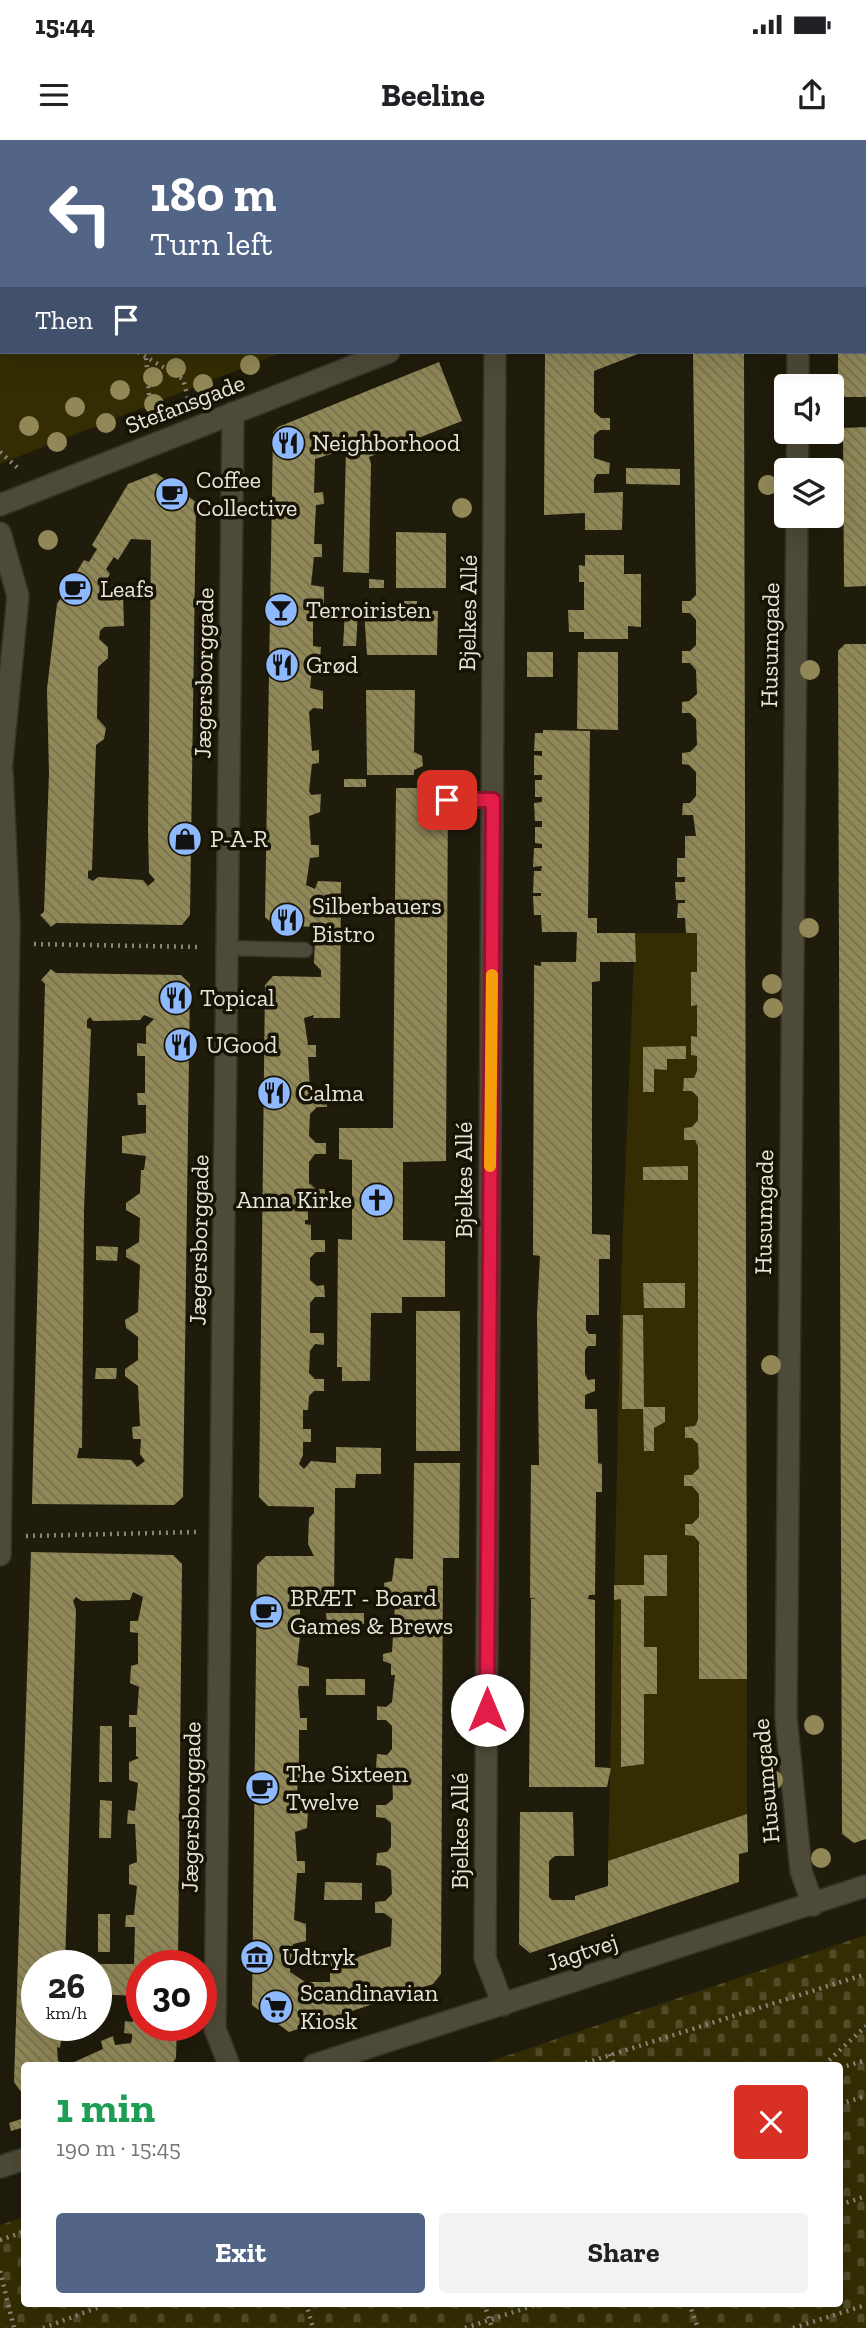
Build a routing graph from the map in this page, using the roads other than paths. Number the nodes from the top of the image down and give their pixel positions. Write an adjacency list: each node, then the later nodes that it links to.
1 (383, 354): 5 (street, Stefansgade)
2 (495, 354): 11 (street, Bjelkes Allé)
3 (798, 354): 4 (street)
4 (798, 374)
5 (233, 413): 6 (street, Stefansgade); 12 (street, Jægersborggade)
6 (0, 505)
7 (797, 528): 17 (street, Husumgade)
8 (0, 533): 9 (street)
9 (1, 777): 14 (street)
10 (447, 800): 11 (lane)
11 (493, 800): 18 (street, Bjelkes Allé)
12 (226, 948): 13 (lane); 19 (street, Jægersborggade)
13 (305, 950)
14 (1, 1537): 15 (street)
15 (0, 1555)
16 (866, 1886): 17 (street, Jagtvej)
17 (813, 1905): 18 (street, Jagtvej)
18 (503, 2005): 20 (street, Jagtvej)
19 (228, 2062)
20 (323, 2062)
21 (21, 2160): 22 (street)
22 (0, 2166)

